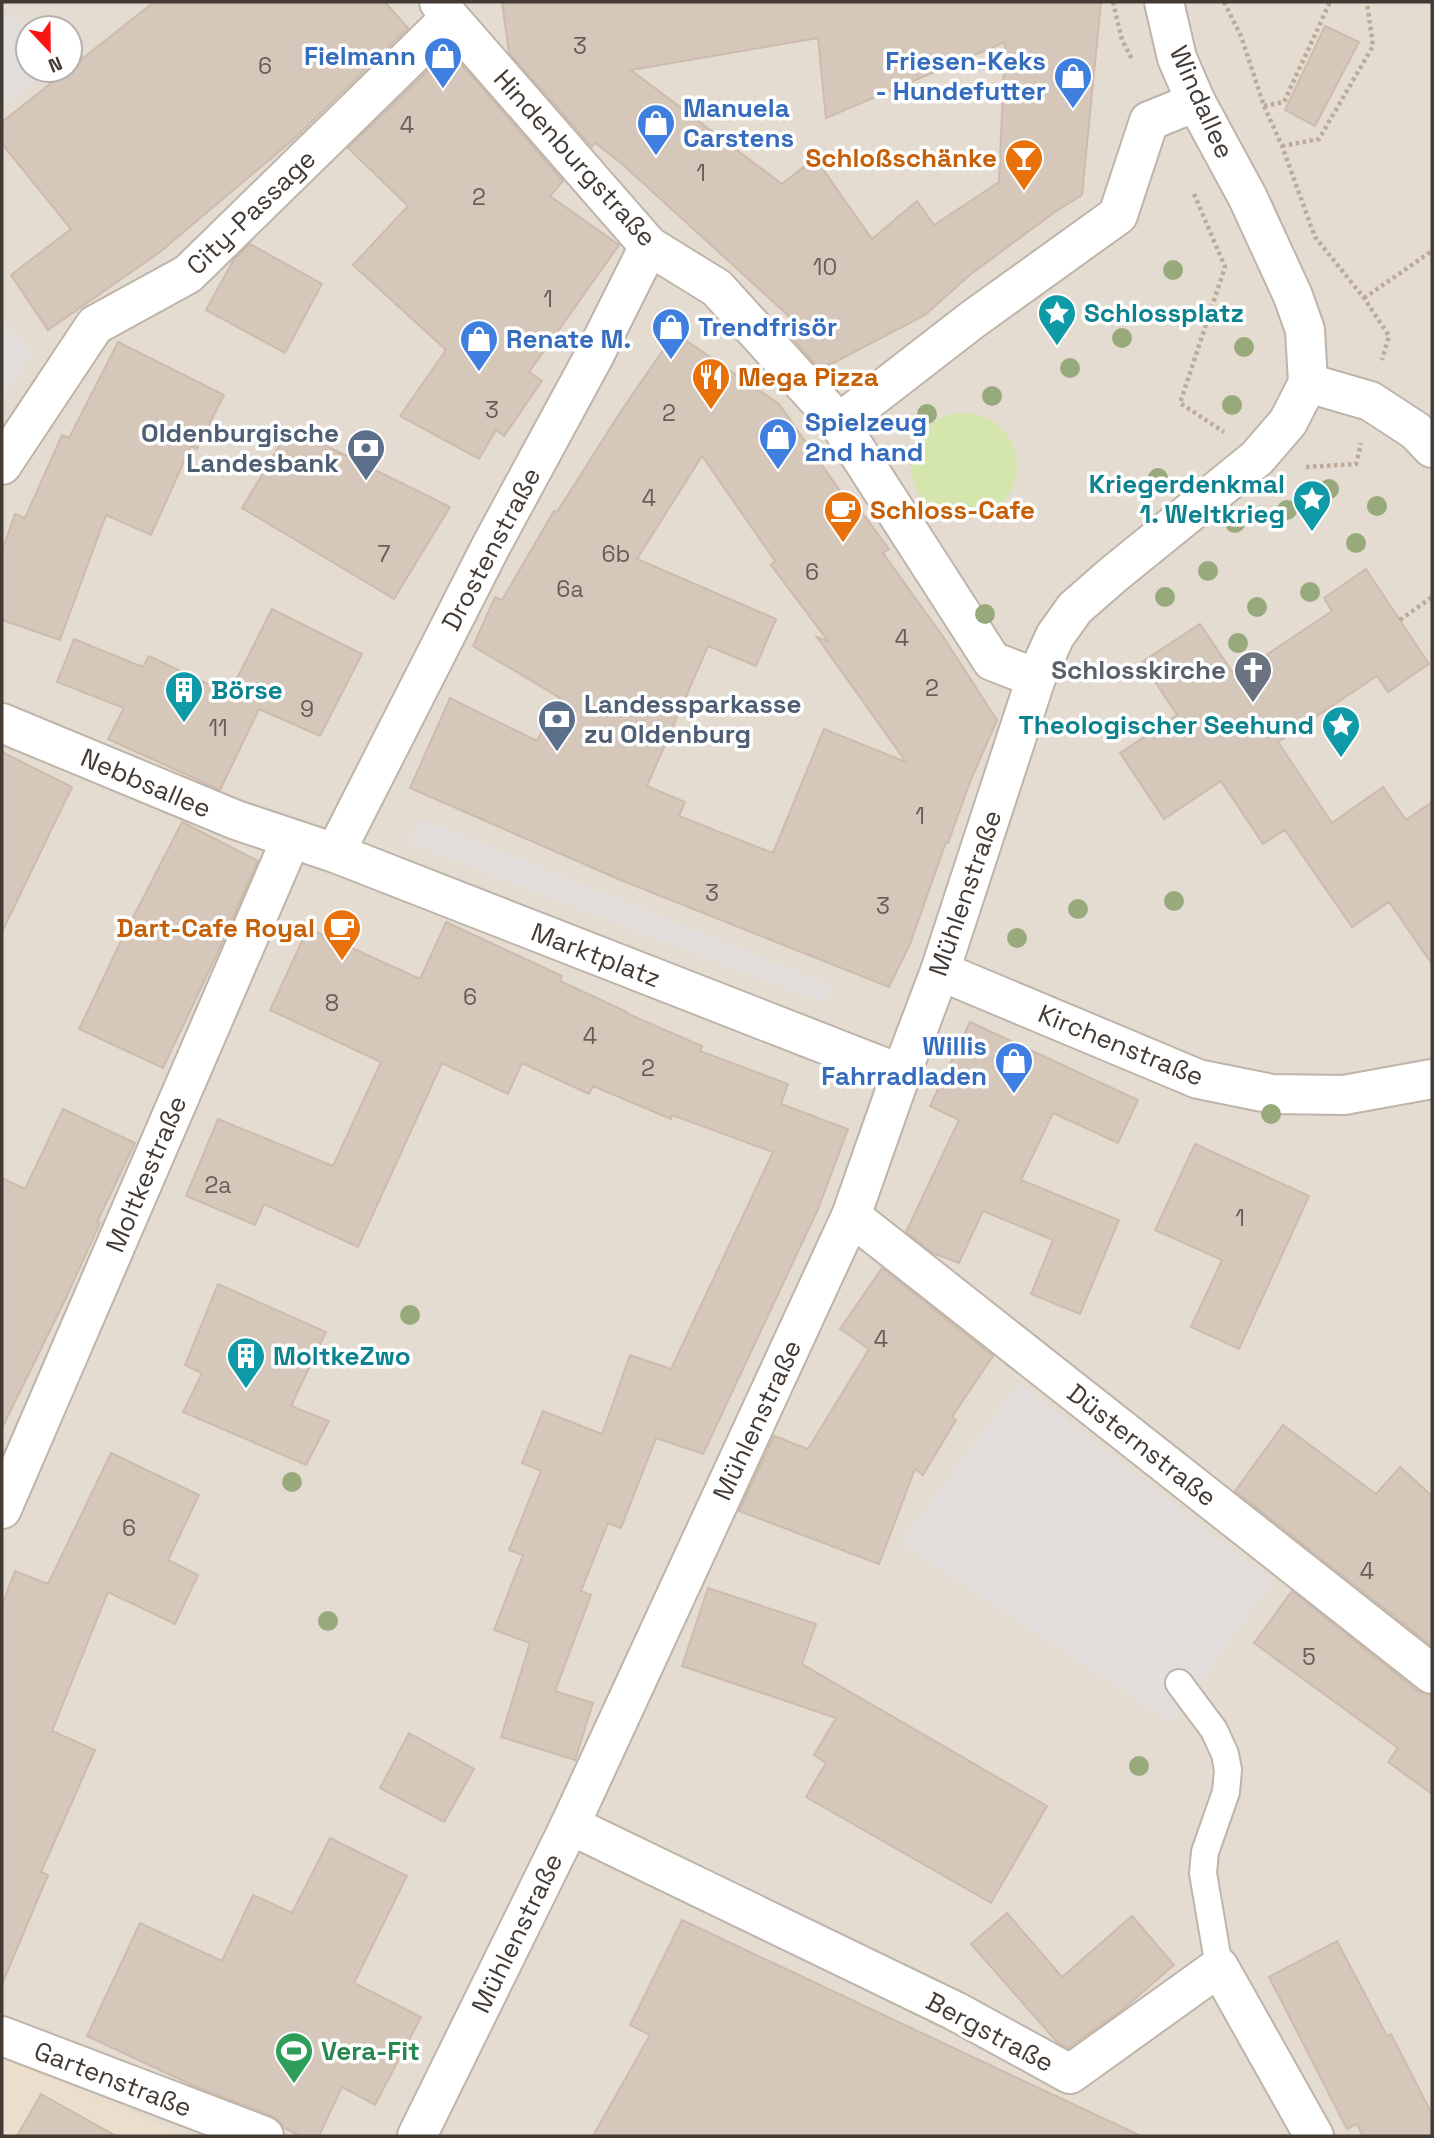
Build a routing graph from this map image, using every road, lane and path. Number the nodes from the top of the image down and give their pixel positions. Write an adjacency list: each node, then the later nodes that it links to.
1 (1113, 2): 9 (path)
2 (1164, 2): 7 (street, Windallee)
3 (1224, 2): 8 (path)
4 (1330, 2): 8 (path)
5 (1367, 2): 10 (path)
6 (445, 10): 12 (street, Hindenburgstraße); 20 (street, City-Passage)
7 (1196, 102): 9 (street); 15 (street, Windallee)
8 (1264, 106): 10 (path)
9 (1160, 118): 17 (street)
10 (1282, 146): 14 (path)
11 (1194, 192): 19 (path)
12 (649, 246): 17 (street, Hindenburgstraße); 26 (street, Drostenstraße)
13 (1432, 251): 14 (path)
14 (1364, 298): 16 (path)
15 (1308, 383): 16 (street); 19 (street)
16 (1370, 401): 18 (street); 19 (path)
17 (839, 423): 23 (street)
18 (1432, 448)
19 (1257, 458): 23 (street)
20 (2, 465)
21 (1432, 597): 22 (path)
22 (1400, 620)
23 (1037, 678): 27 (street, Mühlenstraße)
24 (2, 723): 25 (street, Nebbsallee)
25 (291, 839): 26 (street, Marktplatz); 31 (street, Moltkestraße)
26 (335, 853): 28 (street, Marktplatz)
27 (940, 971): 28 (street, Mühlenstraße); 29 (street, Kirchenstraße)
28 (901, 1074): 30 (street, Mühlenstraße)
29 (1432, 1079)
30 (851, 1216): 33 (street, Düsternstraße); 35 (street, Mühlenstraße)
31 (15, 1442): 32 (street, Moltkestraße)
32 (2, 1509)
33 (1432, 1674)
34 (1179, 1682): 36 (lane)
35 (570, 1825): 36 (street, Bergstraße); 39 (street, Mühlenstraße)
36 (1219, 1966): 40 (street)
37 (2, 2036): 38 (street, Gartenstraße)
38 (264, 2136)
39 (417, 2136)
40 (1314, 2136)

